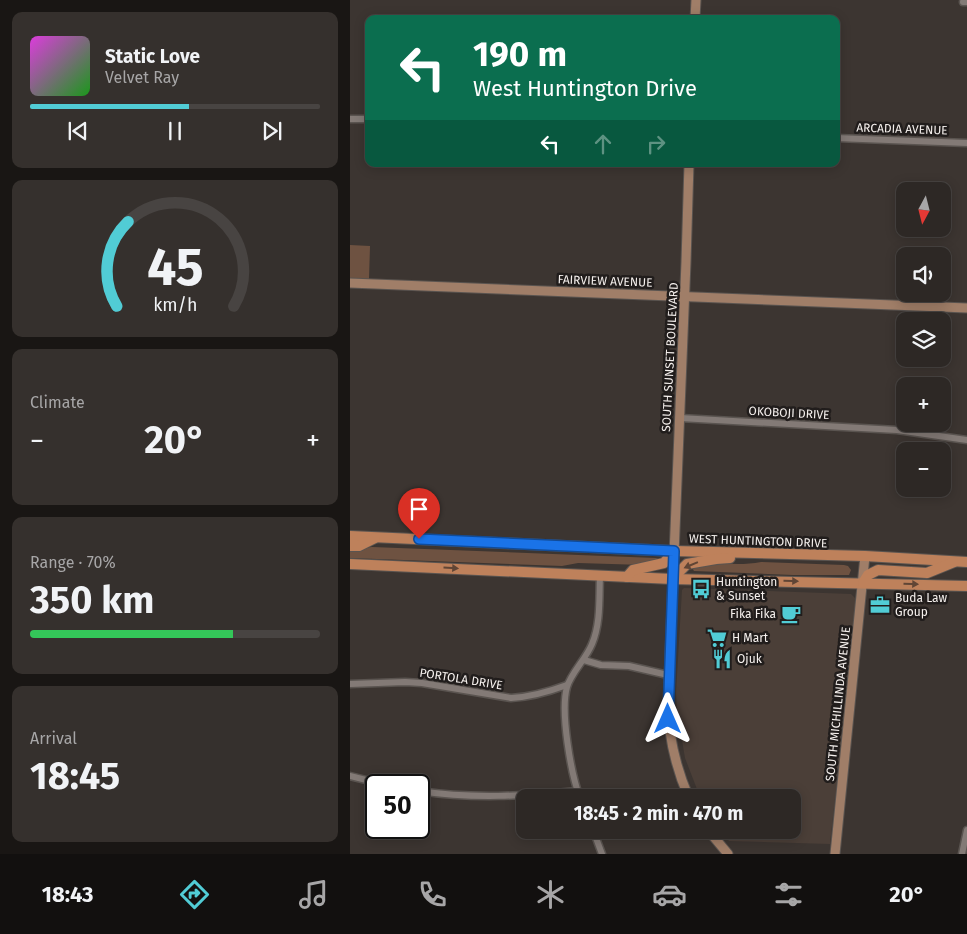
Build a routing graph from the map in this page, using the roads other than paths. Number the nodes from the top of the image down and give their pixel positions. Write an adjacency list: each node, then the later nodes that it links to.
1 (696, 0): 2 (main road)
2 (695, 15)
3 (350, 119): 4 (street)
4 (365, 119)
5 (840, 138): 6 (street, ARCADIA AVENUE)
6 (967, 143)
7 (689, 167): 9 (main road, SOUTH SUNSET BOULEVARD)
8 (350, 283): 9 (main road, FAIRVIEW AVENUE)
9 (685, 297): 10 (main road, FAIRVIEW AVENUE); 11 (main road, SOUTH SUNSET BOULEVARD)
10 (967, 308)
11 (680, 418): 12 (street, OKOBOJI DRIVE); 16 (main road, SOUTH SUNSET BOULEVARD)
12 (967, 440)
13 (350, 536): 14 (main road, WEST HUNTINGTON DRIVE)
14 (379, 537): 15 (main road); 16 (main road, WEST HUNTINGTON DRIVE)
15 (350, 546)
16 (674, 551): 17 (main road, WEST HUNTINGTON DRIVE); 22 (main road); 23 (main road, SOUTH SUNSET BOULEVARD)
17 (748, 553): 18 (main road, WEST HUNTINGTON DRIVE); 23 (main road, one-way to 23)
18 (865, 556): 19 (main road, WEST HUNTINGTON DRIVE); 24 (main road, SOUTH MICHILLINDA AVENUE)
19 (962, 561): 24 (main road)
20 (350, 564): 21 (main road, one-way to 21)
21 (600, 575): 22 (main road); 26 (street)
22 (627, 577): 23 (main road)
23 (672, 579): 24 (main road, one-way to 24); 27 (main road, SOUTH SUNSET BOULEVARD)
24 (863, 583): 25 (main road, one-way to 25); 41 (main road, SOUTH MICHILLINDA AVENUE)
25 (967, 586)
26 (584, 660): 27 (street); 29 (street)
27 (668, 675): 33 (main road, SOUTH SUNSET BOULEVARD)
28 (350, 684): 29 (street, PORTOLA DRIVE)
29 (567, 685): 32 (street)
30 (350, 776): 31 (street)
31 (365, 780)
32 (578, 789)
33 (686, 789)
34 (430, 792): 35 (street)
35 (516, 796)
36 (967, 830): 42 (street)
37 (596, 839): 39 (street)
38 (716, 839): 40 (main road)
39 (602, 854)
40 (728, 854)
41 (835, 854)
42 (962, 854)

